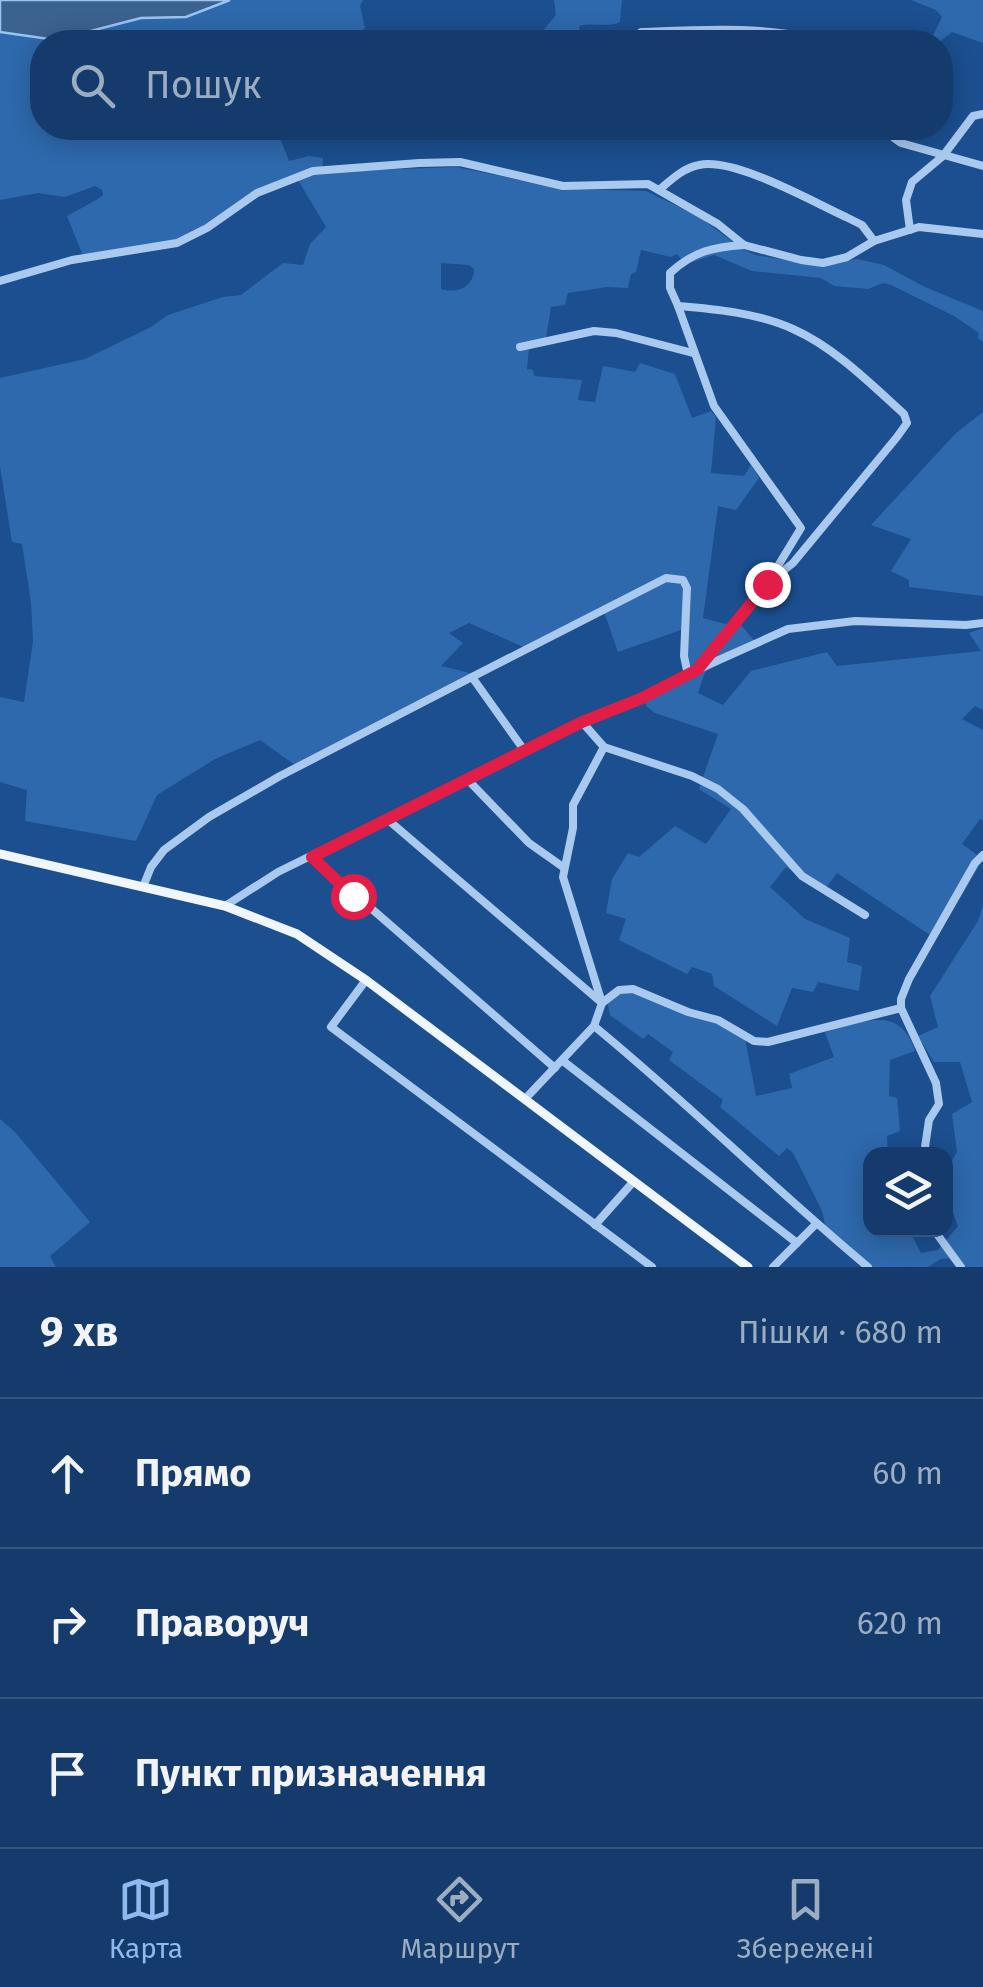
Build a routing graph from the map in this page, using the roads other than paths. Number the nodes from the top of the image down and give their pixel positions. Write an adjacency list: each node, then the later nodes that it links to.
1 (983, 114): 3 (street)
2 (897, 140): 3 (street)
3 (943, 156): 4 (street); 6 (street)
4 (983, 166)
5 (658, 190): 8 (street); 9 (street); 10 (street)
6 (910, 230): 7 (street); 8 (street)
7 (983, 234)
8 (874, 241): 9 (street)
9 (744, 244): 11 (street)
10 (0, 281)
11 (678, 306): 13 (street); 14 (street)
12 (520, 347): 13 (street)
13 (693, 353): 14 (street)
14 (767, 584): 16 (street)
15 (983, 623): 16 (street)
16 (697, 670): 17 (street)
17 (688, 675): 18 (street); 19 (street)
18 (472, 677): 21 (street); 28 (street)
19 (582, 722): 20 (street); 21 (street)
20 (604, 747): 27 (street); 30 (street)
21 (524, 750): 22 (street)
22 (468, 780): 23 (street); 27 (street)
23 (387, 819): 26 (street); 32 (street)
24 (0, 854): 28 (main road)
25 (983, 855): 33 (street)
26 (312, 857): 29 (street); 35 (street)
27 (563, 866): 32 (street)
28 (143, 887): 29 (main road)
29 (226, 906): 31 (main road)
30 (866, 915)
31 (366, 980): 36 (main road); 40 (street)
32 (602, 1003): 33 (street); 34 (street)
33 (901, 1008): 37 (street)
34 (594, 1026): 35 (street); 39 (street)
35 (559, 1064): 36 (street); 42 (street)
36 (525, 1098): 38 (main road)
37 (925, 1147)
38 (634, 1181): 40 (street); 44 (main road)
39 (816, 1224): 42 (street); 46 (street)
40 (594, 1225): 43 (street)
41 (939, 1237): 47 (street)
42 (796, 1243): 45 (street)
43 (652, 1267)
44 (748, 1267)
45 (773, 1267)
46 (868, 1267)
47 (961, 1267)

